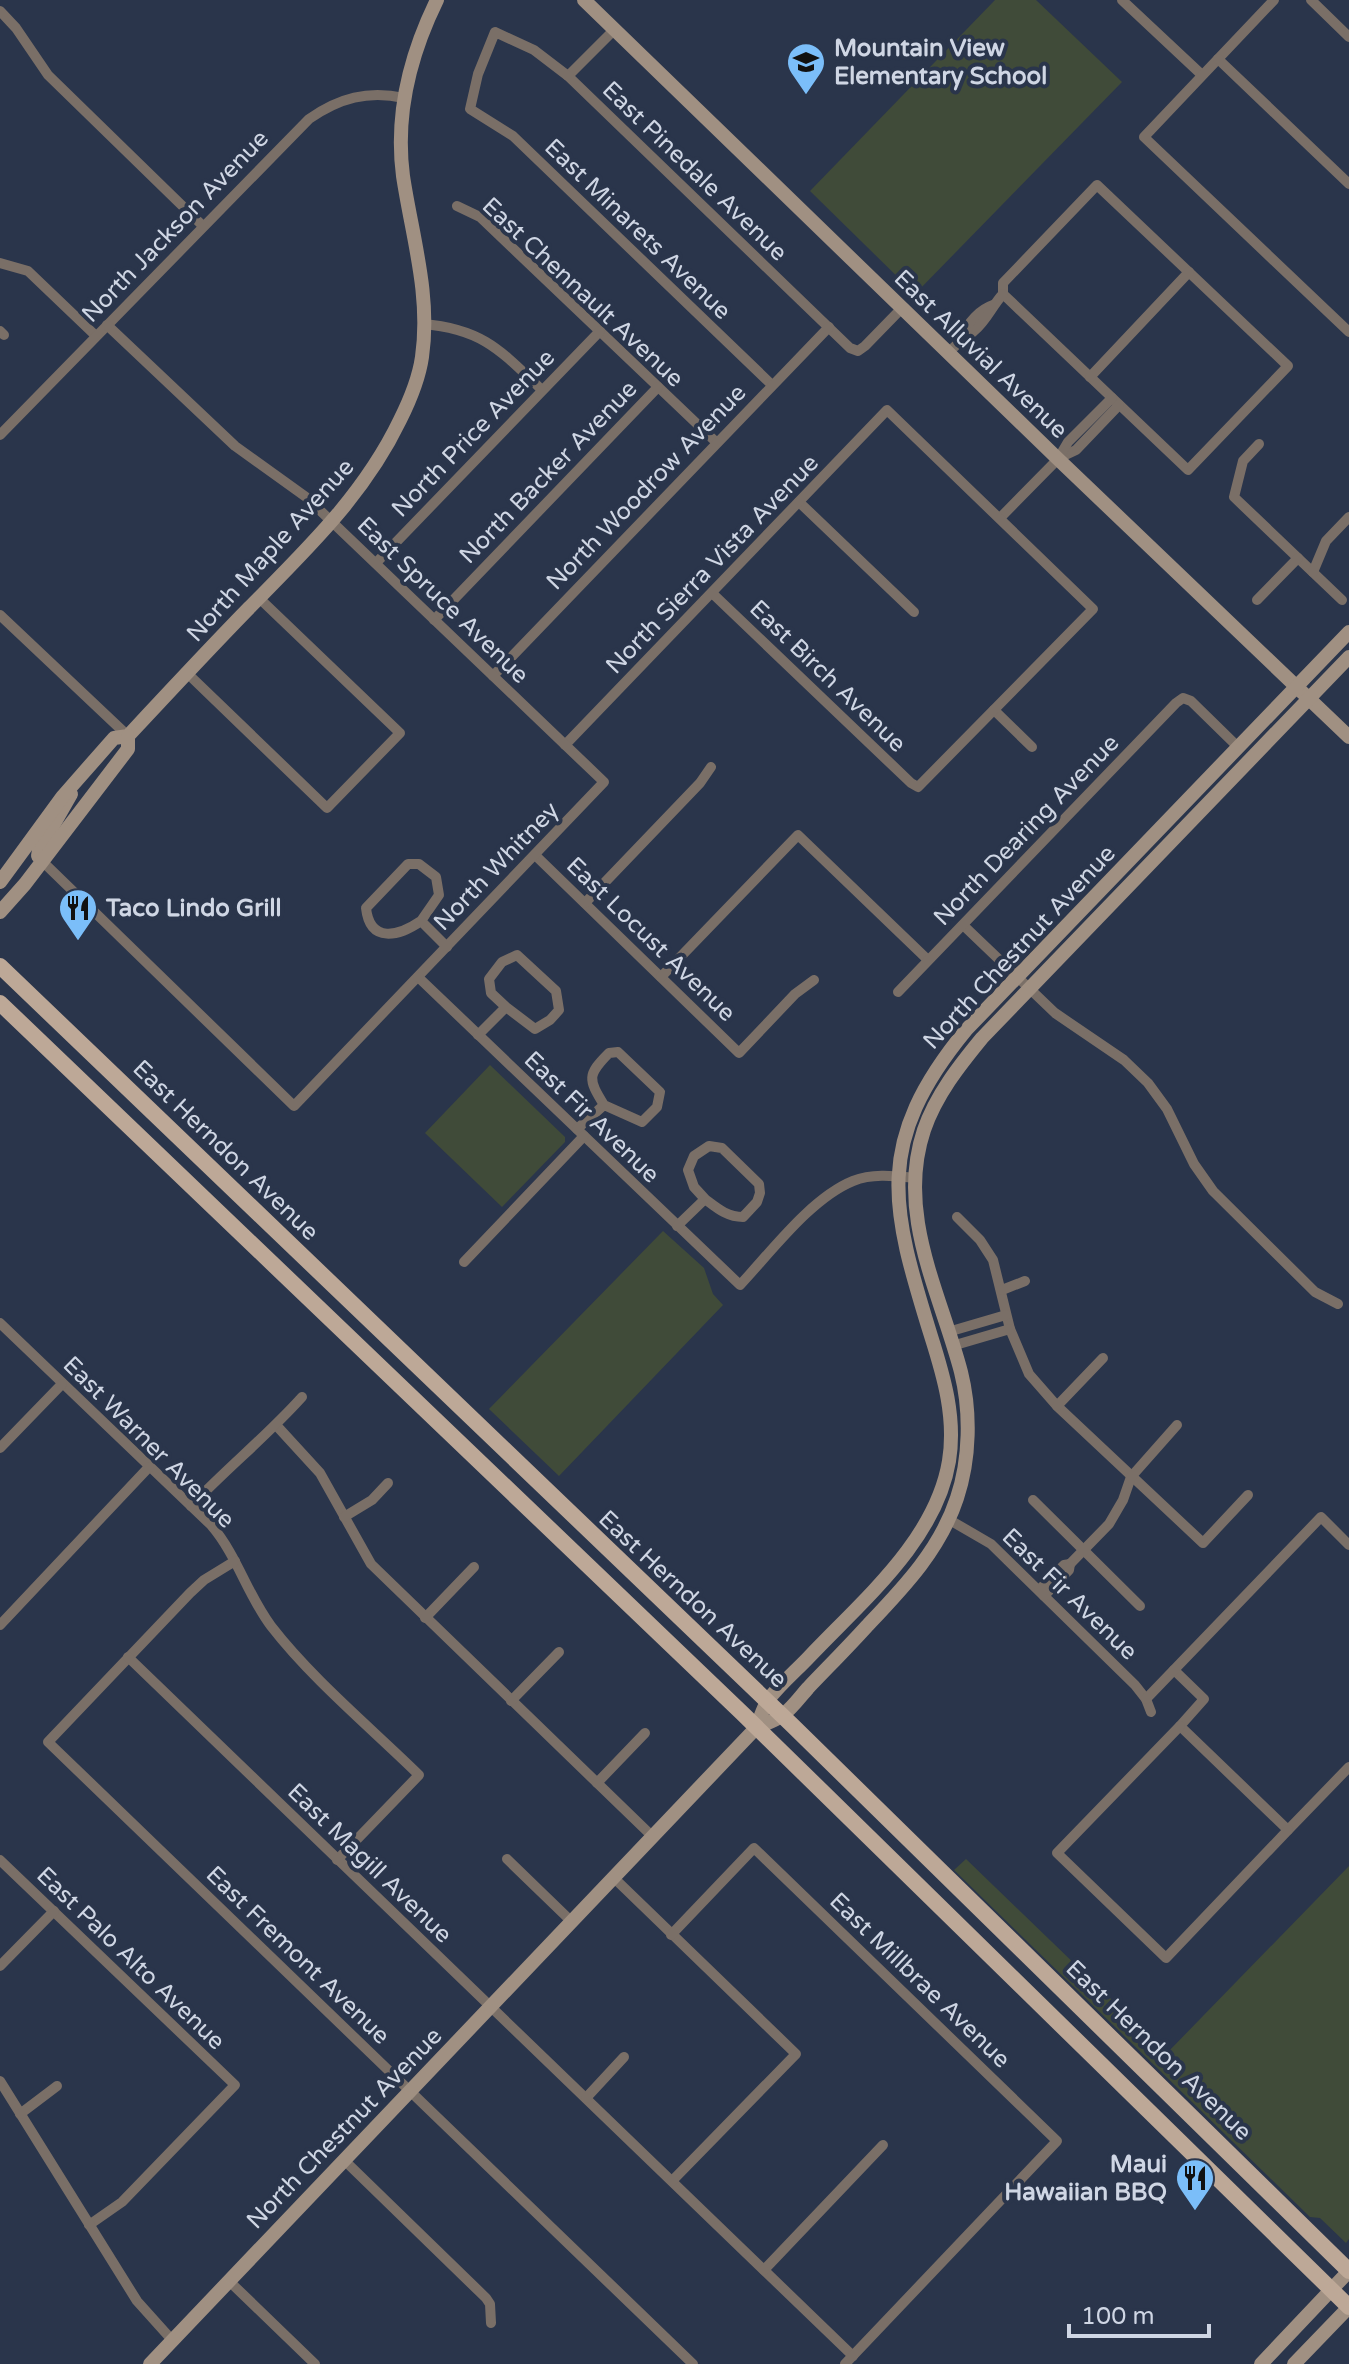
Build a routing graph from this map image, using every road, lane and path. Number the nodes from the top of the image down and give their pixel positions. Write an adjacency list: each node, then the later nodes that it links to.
1 (437, 0): 12 (main road, North Maple Avenue)
2 (584, 0): 7 (main road, East Alluvial Avenue)
3 (1122, 0): 10 (street)
4 (1274, 0): 9 (street)
5 (1311, 0): 8 (street)
6 (0, 11): 16 (street)
7 (614, 30): 11 (street); 20 (main road, East Alluvial Avenue)
8 (1349, 37)
9 (1218, 59): 10 (street); 14 (street)
10 (1202, 75): 25 (street)
11 (568, 76): 13 (street, East Pinedale Avenue); 23 (street, East Pinedale Avenue)
12 (404, 98): 16 (street, North Jackson Avenue); 21 (main road, North Maple Avenue)
13 (470, 109): 29 (street, East Minarets Avenue)
14 (1349, 184)
15 (457, 206): 24 (street, East Chennault Avenue)
16 (203, 226): 22 (street, North Jackson Avenue)
17 (1, 265): 26 (street)
18 (1189, 272): 19 (street); 28 (street); 32 (street)
19 (1003, 294): 27 (street); 28 (street)
20 (902, 308): 23 (street, East Pinedale Avenue); 27 (main road, East Alluvial Avenue)
21 (423, 324): 31 (street); 40 (main road, North Maple Avenue)
22 (107, 325): 26 (street, North Jackson Avenue); 40 (street, East Spruce Avenue)
23 (829, 327): 29 (street, North Woodrow Avenue)
24 (600, 331): 30 (street, East Chennault Avenue); 31 (street, North Price Avenue)
25 (1349, 332)
26 (96, 336): 33 (street, North Jackson Avenue)
27 (948, 353): 36 (main road, East Alluvial Avenue)
28 (1090, 377): 32 (street)
29 (772, 385): 34 (street, North Woodrow Avenue)
30 (658, 387): 34 (street, East Chennault Avenue); 50 (street, North Backer Avenue)
31 (542, 390): 42 (street, North Price Avenue)
32 (1116, 401): 36 (street)
33 (0, 435)
34 (716, 442): 54 (street, North Woodrow Avenue)
35 (1259, 444): 41 (street)
36 (1058, 459): 39 (street); 55 (main road, East Alluvial Avenue)
37 (799, 502): 39 (street, North Sierra Vista Avenue); 44 (street, North Sierra Vista Avenue); 48 (street)
38 (1349, 517): 43 (street)
39 (1000, 518): 57 (street)
40 (332, 522): 42 (street, East Spruce Avenue); 45 (main road, North Maple Avenue)
41 (1298, 558): 43 (street); 46 (street)
42 (376, 563): 50 (street, East Spruce Avenue)
43 (1313, 572): 47 (street)
44 (712, 593): 57 (street, East Birch Avenue); 60 (street, North Sierra Vista Avenue)
45 (259, 598): 53 (main road, North Maple Avenue); 53 (street)
46 (1257, 600)
47 (1342, 600)
48 (914, 612)
49 (0, 615): 58 (street)
50 (434, 620): 54 (street, East Spruce Avenue)
51 (1349, 632): 55 (main road, North Chestnut Avenue)
52 (1349, 657): 56 (main road, North Chestnut Avenue)
53 (187, 673): 58 (main road, North Maple Avenue)
54 (493, 676): 60 (street, East Spruce Avenue)
55 (1296, 686): 56 (main road, East Alluvial Avenue); 62 (main road, North Chestnut Avenue)
56 (1308, 699): 59 (main road, East Alluvial Avenue); 80 (main road, North Chestnut Avenue)
57 (994, 710): 61 (street)
58 (128, 736): 64 (main road, North Maple Avenue); 67 (main road, North Maple Avenue)
59 (1349, 737)
60 (565, 745): 65 (street, East Spruce Avenue)
61 (1032, 747)
62 (1238, 747): 72 (street, North Dearing Avenue); 78 (main road, North Chestnut Avenue)
63 (711, 767): 69 (street)
64 (78, 779): 67 (main road); 68 (main road, North Maple Avenue)
65 (604, 782): 66 (street, North Whitney)
66 (535, 855): 69 (street, East Locust Avenue); 73 (street, North Whitney)
67 (42, 861): 70 (main road, North Maple Avenue); 76 (street, North Whitney)
68 (0, 882)
69 (585, 903): 77 (street, East Locust Avenue)
70 (0, 912)
71 (421, 921): 71 (street); 73 (street)
72 (963, 925): 74 (street, North Dearing Avenue); 78 (street)
73 (447, 947): 76 (street, North Whitney)
74 (928, 960): 77 (street); 81 (street, North Dearing Avenue)
75 (0, 966): 131 (main road, East Herndon Avenue)
76 (418, 977): 84 (street, East Fir Avenue)
77 (661, 977): 79 (street, East Locust Avenue)
78 (1017, 977): 80 (street); 87 (main road, North Chestnut Avenue)
79 (814, 980)
80 (1029, 989): 88 (main road, North Chestnut Avenue); 95 (street)
81 (898, 992)
82 (0, 1003): 135 (main road, East Herndon Avenue)
83 (506, 1007): 83 (street); 84 (street)
84 (478, 1035): 86 (street, East Fir Avenue)
85 (604, 1105): 85 (street); 86 (street)
86 (580, 1133): 91 (street, East Fir Avenue); 92 (street)
87 (897, 1176): 88 (street); 91 (street, East Fir Avenue); 101 (main road, North Chestnut Avenue)
88 (915, 1178): 99 (main road, North Chestnut Avenue)
89 (705, 1199): 89 (street); 91 (street)
90 (957, 1217): 94 (street)
91 (677, 1226)
92 (464, 1262)
93 (1025, 1281): 94 (street)
94 (1002, 1290): 96 (street)
95 (1338, 1304)
96 (1006, 1315): 98 (street); 99 (street)
97 (0, 1323): 102 (street, East Warner Avenue)
98 (1010, 1329): 99 (street); 104 (street)
99 (950, 1339): 116 (main road, North Chestnut Avenue)
100 (1103, 1358): 104 (street)
101 (941, 1367): 114 (main road, North Chestnut Avenue); 116 (main road)
102 (62, 1384): 107 (street); 108 (street, East Warner Avenue)
103 (302, 1397): 105 (street)
104 (1057, 1406): 109 (street)
105 (276, 1425): 113 (street); 115 (street)
106 (1177, 1425): 109 (street)
107 (0, 1448)
108 (149, 1467): 113 (street, East Warner Avenue); 125 (street)
109 (1131, 1477): 111 (street); 118 (street)
110 (388, 1483): 115 (street)
111 (1248, 1495)
112 (1033, 1500): 118 (street)
113 (191, 1506): 119 (street, East Warner Avenue)
114 (936, 1506): 121 (main road); 131 (main road, North Chestnut Avenue)
115 (344, 1517): 124 (street)
116 (948, 1519): 121 (main road, North Chestnut Avenue); 122 (street, East Fir Avenue)
117 (1349, 1545): 128 (street)
118 (1084, 1551): 122 (street); 123 (street)
119 (235, 1561): 127 (street); 143 (street, East Warner Avenue)
120 (474, 1567): 124 (street)
121 (913, 1576): 133 (main road, North Chestnut Avenue)
122 (1041, 1593): 129 (street, East Fir Avenue)
123 (1140, 1606)
124 (425, 1618): 130 (street)
125 (0, 1625)
126 (559, 1652): 130 (street)
127 (128, 1657): 143 (street, East Magill Avenue); 153 (street, East Fremont Avenue)
128 (1174, 1670): 129 (street); 134 (street)
129 (1146, 1699): 132 (street, East Fir Avenue)
130 (511, 1701): 138 (street)
131 (767, 1701): 133 (main road, East Herndon Avenue); 135 (main road, North Chestnut Avenue)
132 (1151, 1712)
133 (782, 1716): 135 (main road, North Chestnut Avenue); 161 (main road, East Herndon Avenue)
134 (1180, 1726): 139 (street); 139 (street)
135 (756, 1728): 140 (main road, North Chestnut Avenue); 163 (main road, East Herndon Avenue)
136 (645, 1733): 138 (street)
137 (1349, 1767): 139 (street)
138 (597, 1783): 140 (street)
139 (1288, 1830)
140 (652, 1836): 144 (main road, North Chestnut Avenue)
141 (507, 1859): 146 (street)
142 (0, 1860): 145 (street, East Palo Alto Avenue)
143 (337, 1860): 149 (street, East Magill Avenue)
144 (613, 1877): 146 (main road, North Chestnut Avenue); 147 (street)
145 (54, 1911): 148 (street); 159 (street, East Palo Alto Avenue)
146 (571, 1921): 149 (main road, North Chestnut Avenue)
147 (671, 1935): 158 (street); 166 (street, East Millbrae Avenue)
148 (0, 1966)
149 (490, 2006): 153 (main road, North Chestnut Avenue); 154 (street, East Magill Avenue)
150 (624, 2057): 154 (street)
151 (0, 2081): 155 (street)
152 (57, 2086): 155 (street)
153 (410, 2091): 157 (main road, North Chestnut Avenue); 169 (street, East Fremont Avenue)
154 (586, 2098): 158 (street, East Magill Avenue)
155 (20, 2114): 159 (street)
156 (883, 2145): 160 (street)
157 (344, 2160): 162 (main road, North Chestnut Avenue); 164 (street)
158 (672, 2181): 160 (street, East Magill Avenue)
159 (89, 2225): 165 (street)
160 (764, 2270): 166 (street, East Magill Avenue)
161 (1349, 2271): 163 (main road)
162 (229, 2281): 165 (main road, North Chestnut Avenue); 168 (street)
163 (1343, 2302): 170 (main road); 171 (main road)
164 (491, 2323)
165 (172, 2340): 167 (main road, North Chestnut Avenue)
166 (849, 2360)
167 (150, 2364)
168 (315, 2364)
169 (693, 2364)
170 (1261, 2364)
171 (1294, 2364)

